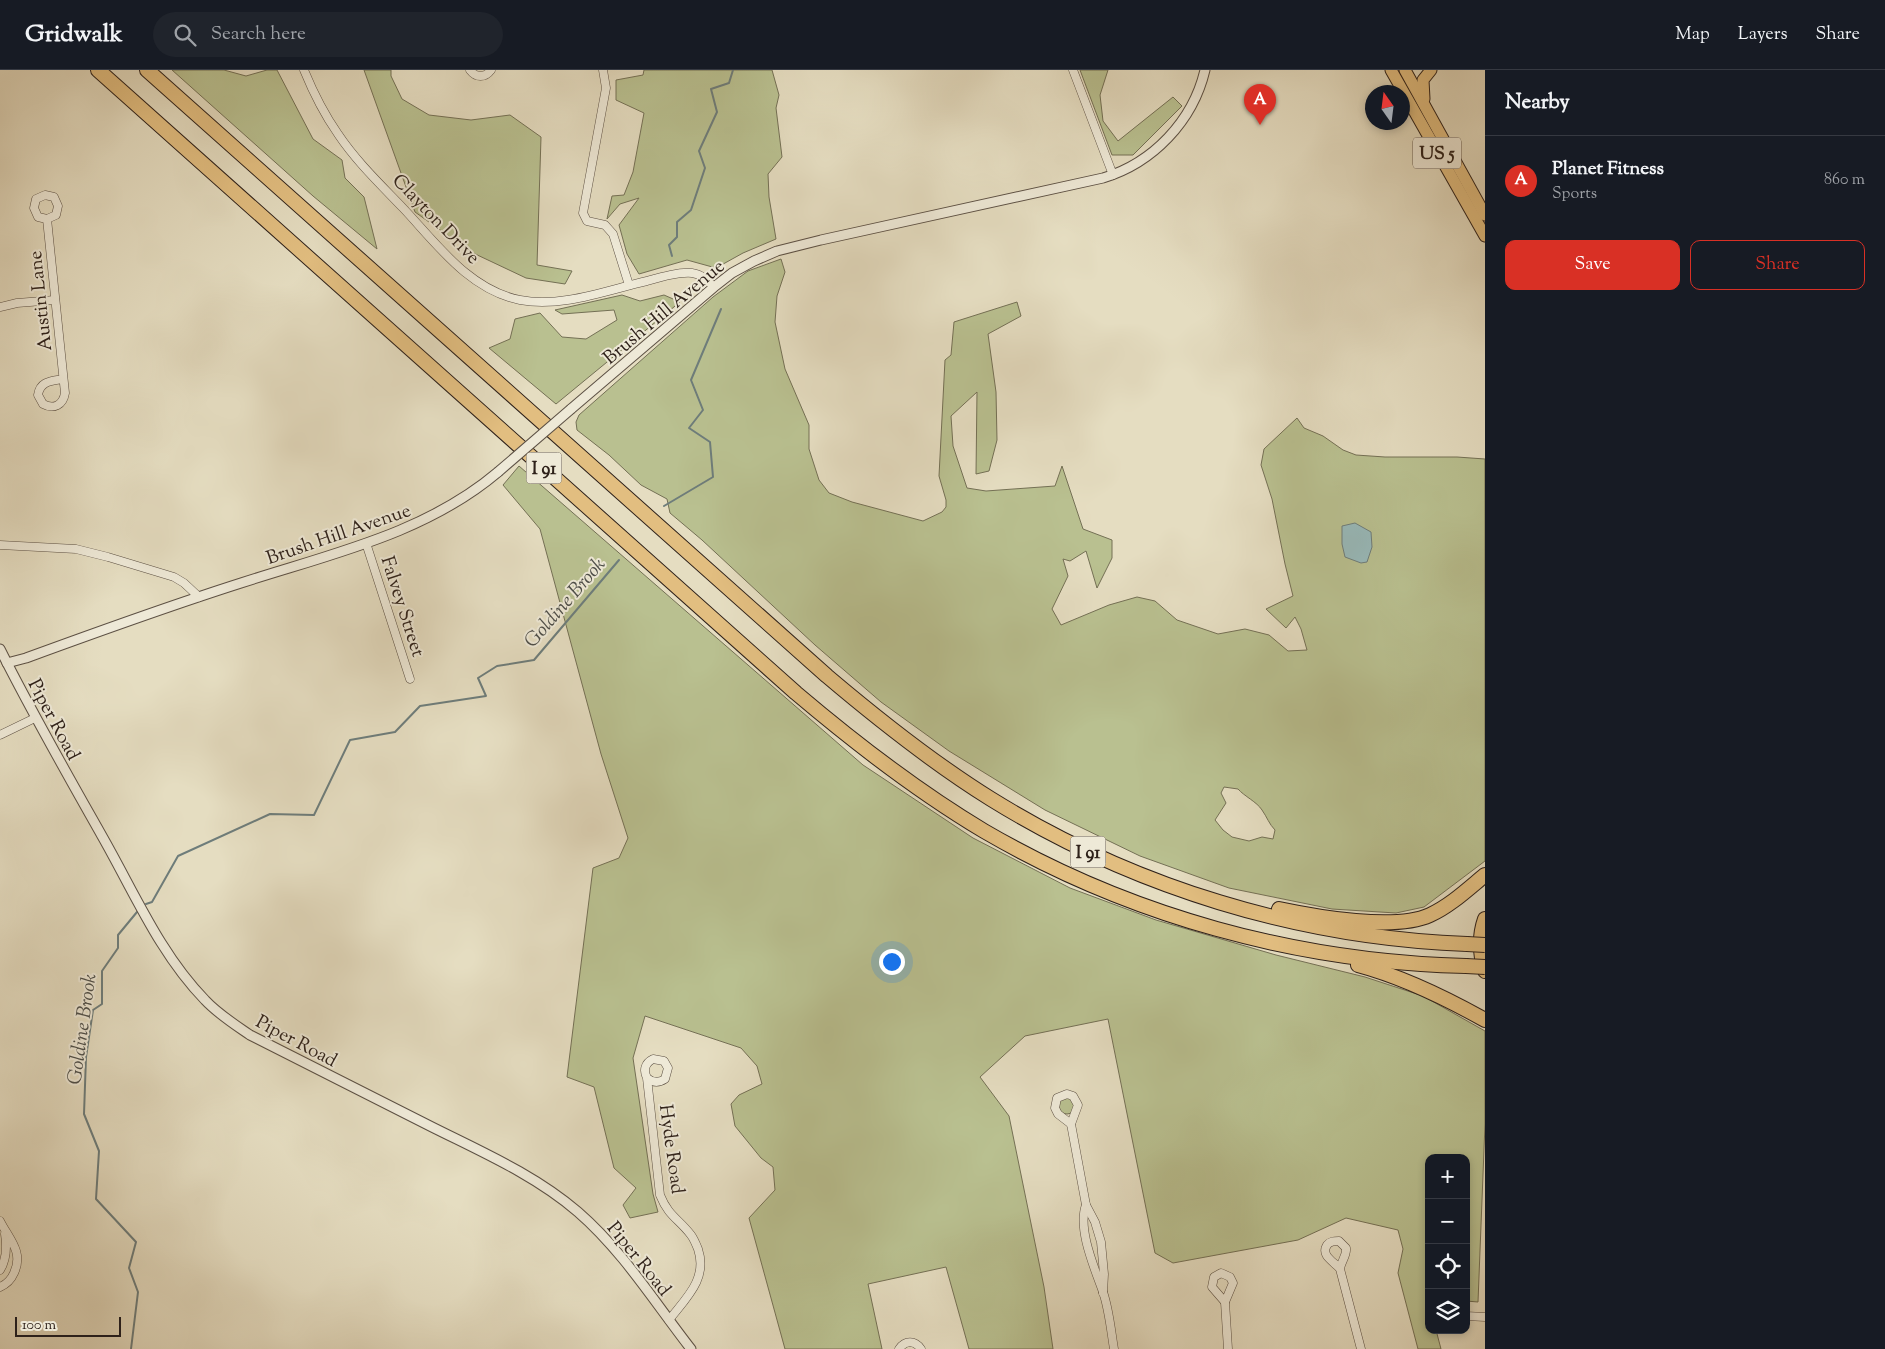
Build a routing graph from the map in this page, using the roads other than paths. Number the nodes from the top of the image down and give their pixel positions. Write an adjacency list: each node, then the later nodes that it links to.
1 (98, 70): 33 (highway, I 91)
2 (147, 70): 31 (highway, I 91)
3 (304, 70): 17 (street, Clayton Drive)
4 (470, 70): 5 (street)
5 (491, 70)
6 (603, 70): 17 (street)
7 (1073, 70): 13 (street)
8 (1205, 70): 13 (street, Brush Hill Avenue)
9 (1391, 70): 16 (main road, US 5)
10 (1405, 70): 12 (main road, US 5)
11 (1431, 70): 12 (main road)
12 (1430, 115): 14 (main road, US 5)
13 (1113, 175): 18 (street, Brush Hill Avenue)
14 (1485, 215)
15 (47, 219): 19 (street, Austin Lane)
16 (1485, 236)
17 (629, 285): 18 (street, Clayton Drive)
18 (714, 286): 22 (street, Brush Hill Avenue, bridge)
19 (55, 300): 20 (street); 21 (street, Austin Lane)
20 (0, 307)
21 (63, 379)
22 (366, 543): 24 (street, Brush Hill Avenue); 27 (street, Falvey Street)
23 (0, 546): 24 (street)
24 (199, 597): 26 (street, Brush Hill Avenue)
25 (0, 649): 26 (street, Piper Road)
26 (3, 664): 28 (street, Piper Road)
27 (410, 679)
28 (35, 718): 29 (street); 52 (street, Piper Road)
29 (0, 735)
30 (1485, 875): 31 (highway)
31 (1201, 897): 34 (highway, I 91, bridge)
32 (1485, 919): 36 (highway)
33 (1275, 944): 35 (highway, I 91, bridge); 37 (highway)
34 (1485, 945)
35 (1485, 966)
36 (1485, 971)
37 (1485, 1020)
38 (647, 1078): 52 (street, Hyde Road)
39 (1071, 1124): 40 (street)
40 (1086, 1205): 43 (street); 44 (street)
41 (0, 1221): 42 (street)
42 (4, 1229): 46 (street); 47 (street)
43 (1101, 1242): 44 (street); 48 (street)
44 (1087, 1245): 48 (street)
45 (1340, 1269): 58 (street)
46 (0, 1270)
47 (0, 1287)
48 (1103, 1293): 56 (street)
49 (1224, 1302): 57 (street)
50 (1470, 1316): 51 (street)
51 (1485, 1317)
52 (669, 1320): 53 (street, Piper Road)
53 (691, 1349)
54 (899, 1349): 55 (street)
55 (921, 1349)
56 (1114, 1349)
57 (1228, 1349)
58 (1361, 1349)

